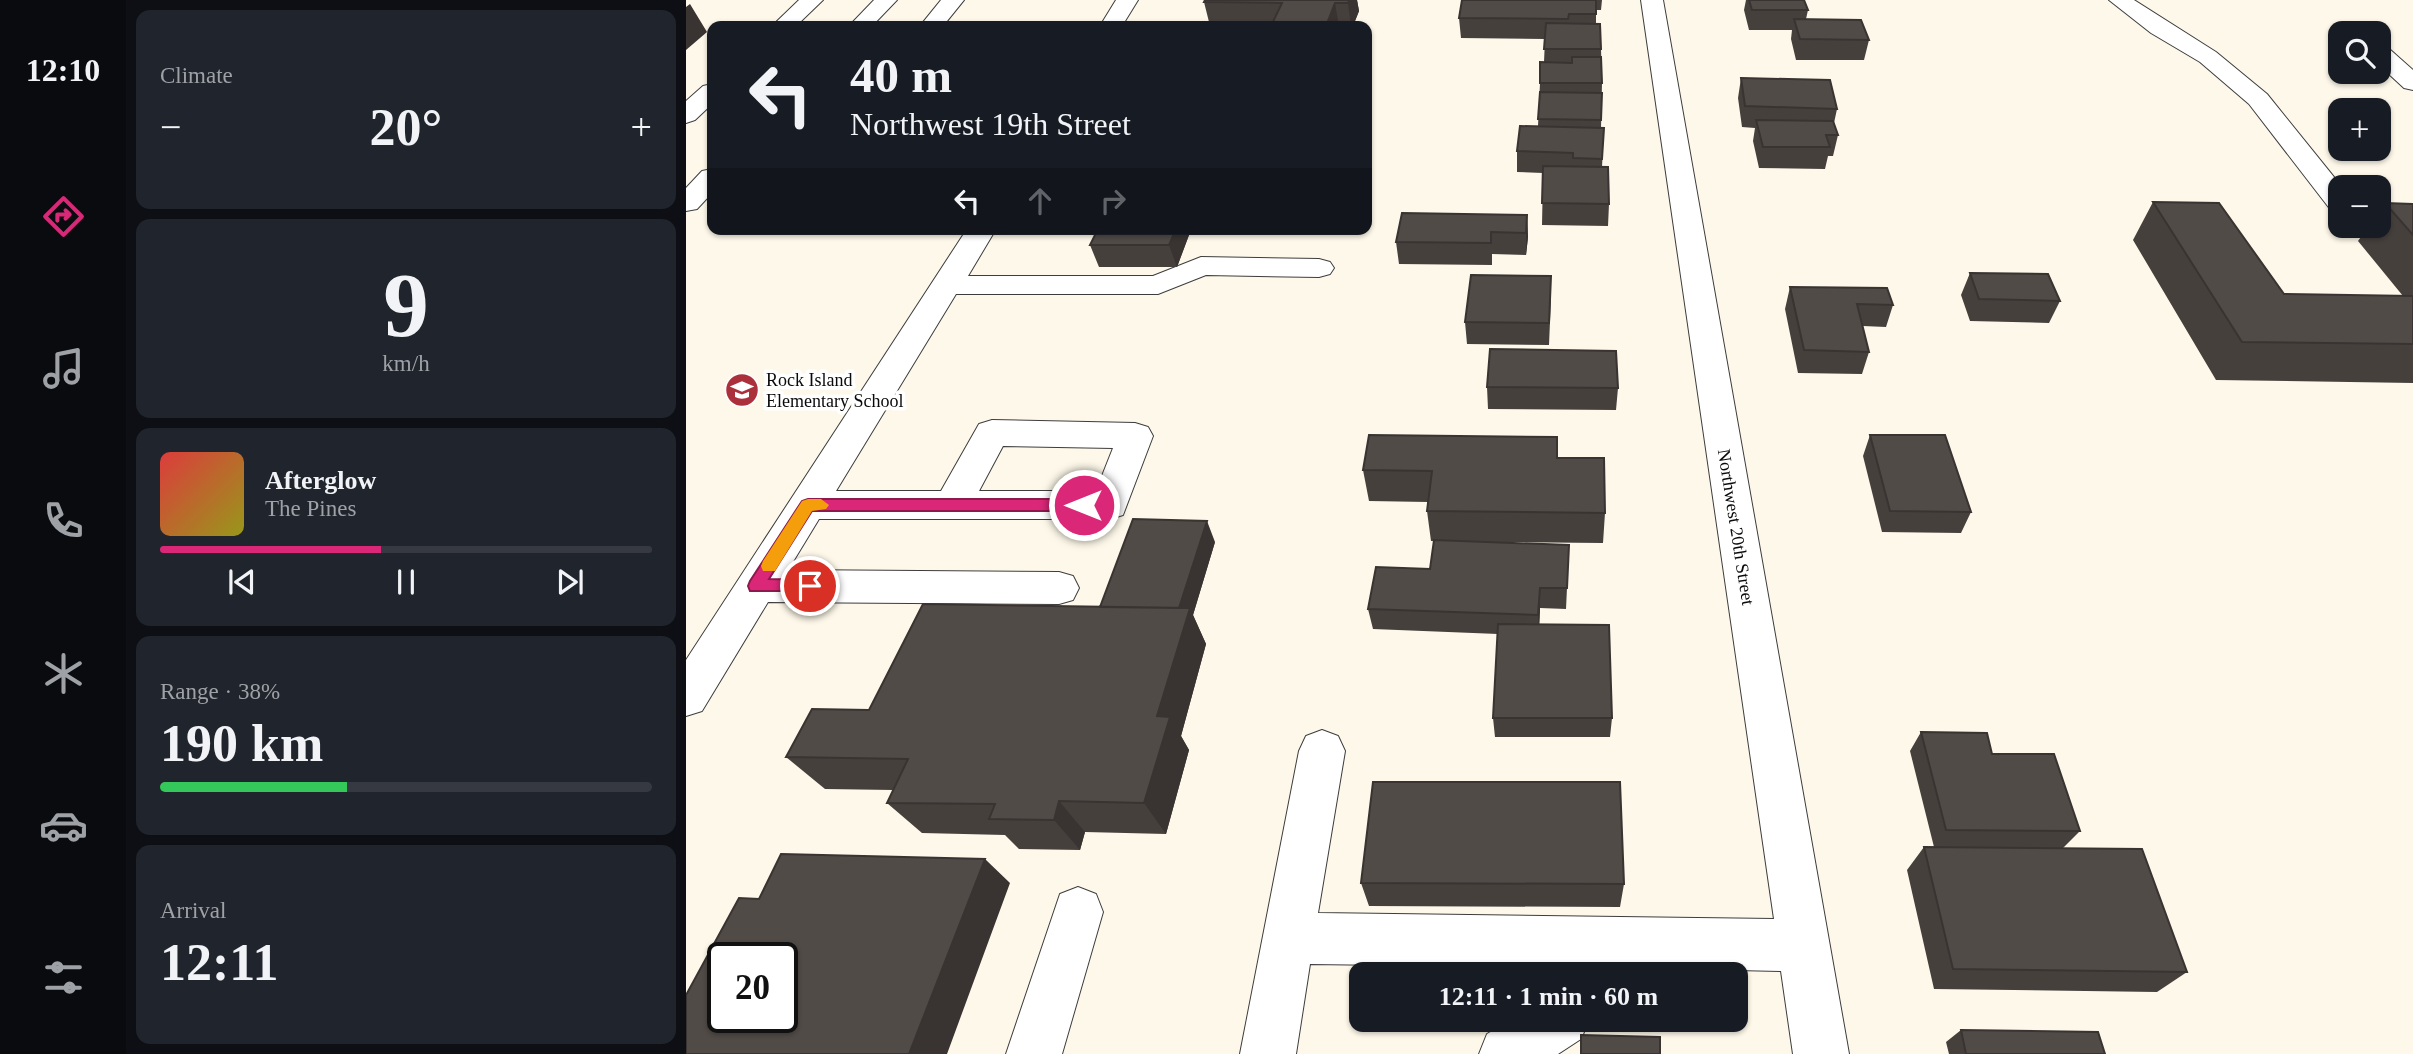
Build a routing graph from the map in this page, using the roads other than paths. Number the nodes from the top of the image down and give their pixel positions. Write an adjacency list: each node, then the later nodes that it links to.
1 (812, 0): 7 (street)
2 (886, 0): 8 (street)
3 (953, 0): 9 (street)
4 (1127, 0): 10 (street)
5 (1652, 0): 30 (street, Northwest 20th Street)
6 (2120, 0): 17 (street)
7 (789, 21)
8 (865, 21)
9 (935, 21)
10 (1114, 21)
11 (2391, 63): 12 (street)
12 (2413, 83)
13 (707, 96): 14 (street)
14 (686, 115)
15 (707, 185): 16 (street)
16 (695, 203)
17 (2328, 208)
18 (977, 235): 20 (street)
19 (1319, 268): 20 (street)
20 (946, 285): 22 (street)
21 (953, 504): 22 (street)
22 (808, 505): 23 (street)
23 (756, 586): 24 (street); 25 (street)
24 (1059, 588)
25 (686, 697)
26 (1322, 751): 28 (street)
27 (1079, 912): 33 (street)
28 (1288, 938): 29 (street); 34 (street)
29 (1685, 944): 30 (street); 31 (street)
30 (1803, 945): 36 (street, Northwest 20th Street)
31 (1656, 962)
32 (1543, 1032): 35 (street)
33 (1034, 1054)
34 (1268, 1054)
35 (1507, 1054)
36 (1821, 1054)

